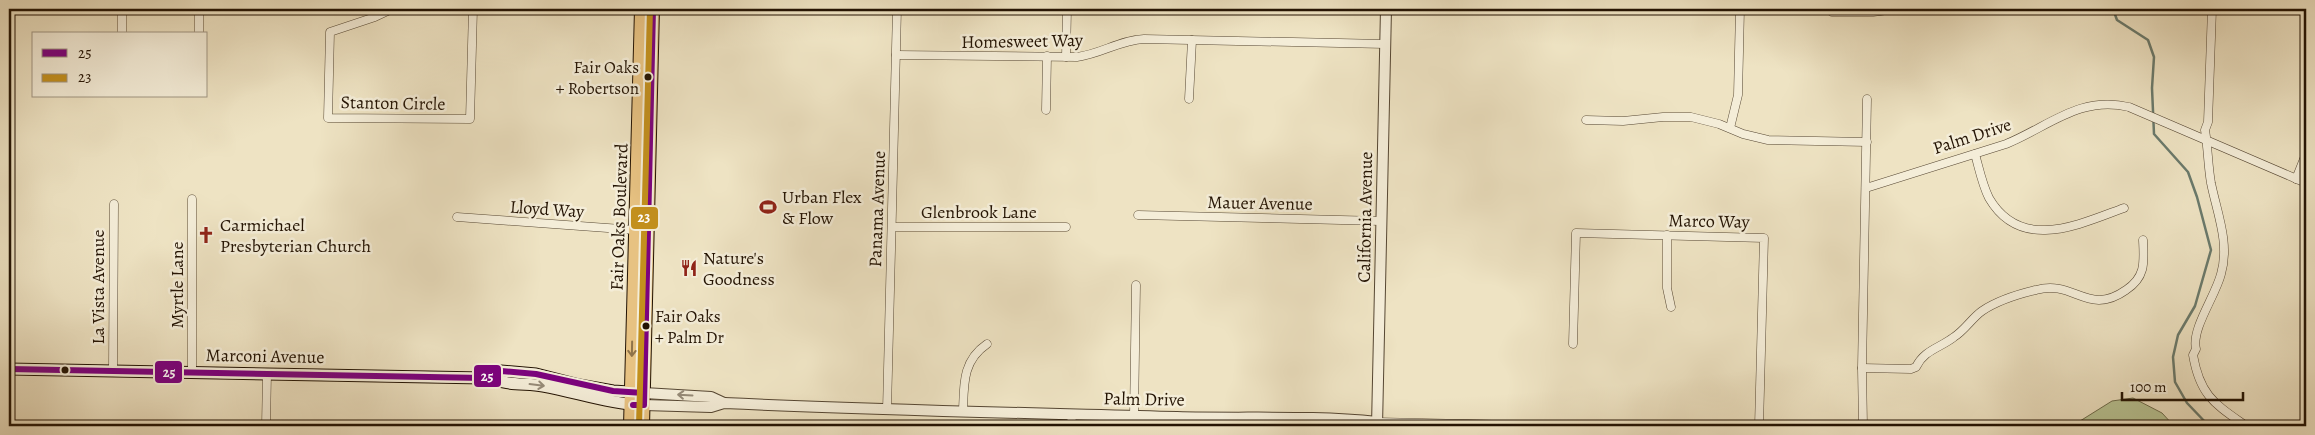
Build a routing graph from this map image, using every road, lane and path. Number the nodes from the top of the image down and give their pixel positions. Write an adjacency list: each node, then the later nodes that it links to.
1 (122, 9): 14 (street)
2 (199, 9): 15 (street)
3 (392, 9): 4 (street, Stanton Circle)
4 (473, 9)
5 (641, 9): 28 (main road, Fair Oaks Boulevard)
6 (653, 9): 45 (main road, Fair Oaks Boulevard)
7 (897, 9): 18 (street, Panama Avenue)
8 (1067, 9): 20 (street)
9 (1386, 9): 17 (street, California Avenue)
10 (1740, 9): 25 (street)
11 (1832, 9): 12 (street)
12 (1895, 9)
13 (2212, 9): 26 (street)
14 (122, 32)
15 (199, 32)
16 (1192, 40): 17 (street, Homesweet Way); 20 (street, Homesweet Way); 21 (street)
17 (1385, 44): 39 (street, California Avenue)
18 (896, 55): 19 (street, Homesweet Way); 40 (street, Panama Avenue)
19 (1048, 56): 20 (street, Homesweet Way); 23 (street)
20 (1066, 57)
21 (1189, 99)
22 (1867, 99): 27 (street)
23 (1046, 110)
24 (1586, 120): 25 (street)
25 (1730, 128): 27 (street)
26 (2207, 141): 29 (street, Palm Drive); 31 (street, Palm Drive); 69 (street)
27 (1867, 142): 33 (street)
28 (639, 146): 42 (main road, Fair Oaks Boulevard); 45 (main road)
29 (1975, 154): 33 (street, Palm Drive); 36 (street)
30 (2306, 154): 31 (street)
31 (2296, 179): 32 (street, Palm Drive)
32 (2306, 183)
33 (1866, 188): 50 (street)
34 (192, 199): 53 (street, Myrtle Lane)
35 (114, 204): 52 (street, La Vista Avenue)
36 (2124, 208)
37 (1138, 215): 39 (street, Mauer Avenue)
38 (457, 217): 42 (street, Lloyd Way)
39 (1381, 222): 61 (street, California Avenue)
40 (892, 227): 41 (street, Glenbrook Lane); 57 (street, Panama Avenue)
41 (1066, 227)
42 (636, 230): 55 (main road, Fair Oaks Boulevard, one-way to 55)
43 (1668, 235): 47 (street); 49 (street, Marco Way); 67 (street, Marco Way)
44 (2143, 240): 50 (street)
45 (648, 244): 56 (main road, Fair Oaks Boulevard)
46 (1136, 285): 60 (street)
47 (1671, 307)
48 (987, 344): 58 (street)
49 (1573, 344)
50 (1862, 368): 68 (street)
51 (9, 369): 52 (main road, Marconi Avenue)
52 (113, 371): 53 (main road, Marconi Avenue)
53 (192, 372): 54 (main road, Marconi Avenue)
54 (267, 373): 55 (main road, Marconi Avenue); 62 (street)
55 (631, 398): 56 (main road, Palm Drive); 63 (main road, Fair Oaks Boulevard)
56 (644, 399): 57 (street, Palm Drive); 64 (main road, Fair Oaks Boulevard)
57 (887, 410): 58 (street, Palm Drive)
58 (963, 412): 59 (street, Palm Drive)
59 (1072, 414): 60 (street, Palm Drive); 65 (street)
60 (1134, 416): 61 (street, Palm Drive)
61 (1377, 424): 66 (street, Palm Drive)
62 (266, 426)
63 (630, 426)
64 (643, 426)
65 (1071, 426)
66 (1564, 426)
67 (1759, 426)
68 (1864, 426)
69 (2246, 426)

